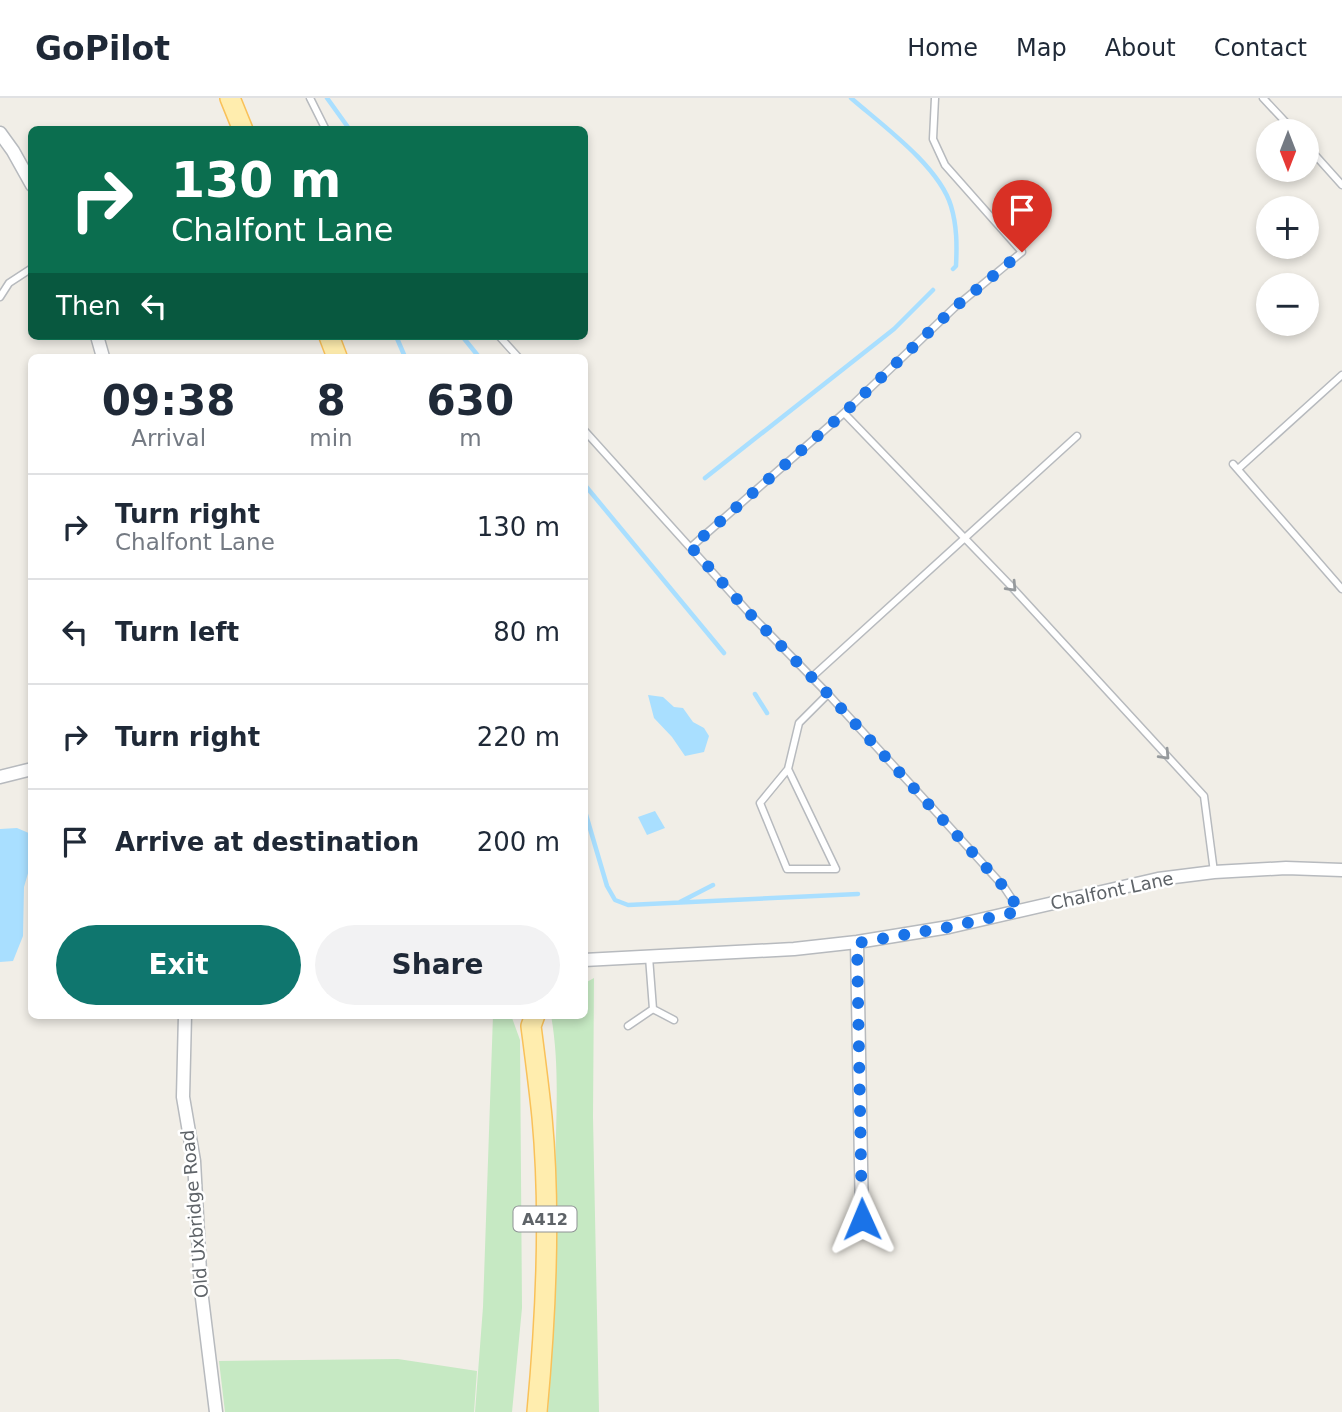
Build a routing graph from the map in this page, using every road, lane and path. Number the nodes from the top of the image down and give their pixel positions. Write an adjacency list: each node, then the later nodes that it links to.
1 (230, 98): 6 (main road)
2 (310, 98): 7 (lane)
3 (935, 98): 17 (lane)
4 (1263, 98): 5 (lane)
5 (1283, 119)
6 (241, 126)
7 (324, 126)
8 (0, 134): 10 (street)
9 (1320, 160): 11 (lane)
10 (28, 178)
11 (1342, 185)
12 (28, 271): 13 (lane)
13 (0, 298)
14 (503, 340): 15 (lane)
15 (515, 354)
16 (1342, 375): 22 (lane)
17 (844, 413): 20 (lane); 21 (lane)
18 (588, 434): 21 (lane)
19 (1077, 436): 20 (lane)
20 (965, 537): 23 (lane); 29 (lane, one-way to 29)
21 (691, 547): 23 (lane)
22 (1342, 589)
23 (812, 677): 24 (lane)
24 (828, 694): 25 (lane); 30 (lane)
25 (788, 769): 25 (lane)
26 (28, 770): 27 (street)
27 (0, 777)
28 (1342, 870): 29 (street, Chalfont Lane)
29 (1214, 872): 30 (street, Chalfont Lane)
30 (1020, 911): 31 (street, Chalfont Lane)
31 (857, 943): 32 (street, Chalfont Lane); 39 (street)
32 (649, 957): 33 (street, Chalfont Lane); 34 (lane)
33 (588, 958)
34 (653, 1009): 37 (lane); 38 (lane)
35 (185, 1019): 40 (street, Old Uxbridge Road)
36 (530, 1019): 41 (main road, A412)
37 (674, 1020)
38 (628, 1026)
39 (862, 1219)
40 (216, 1412)
41 (537, 1412)

